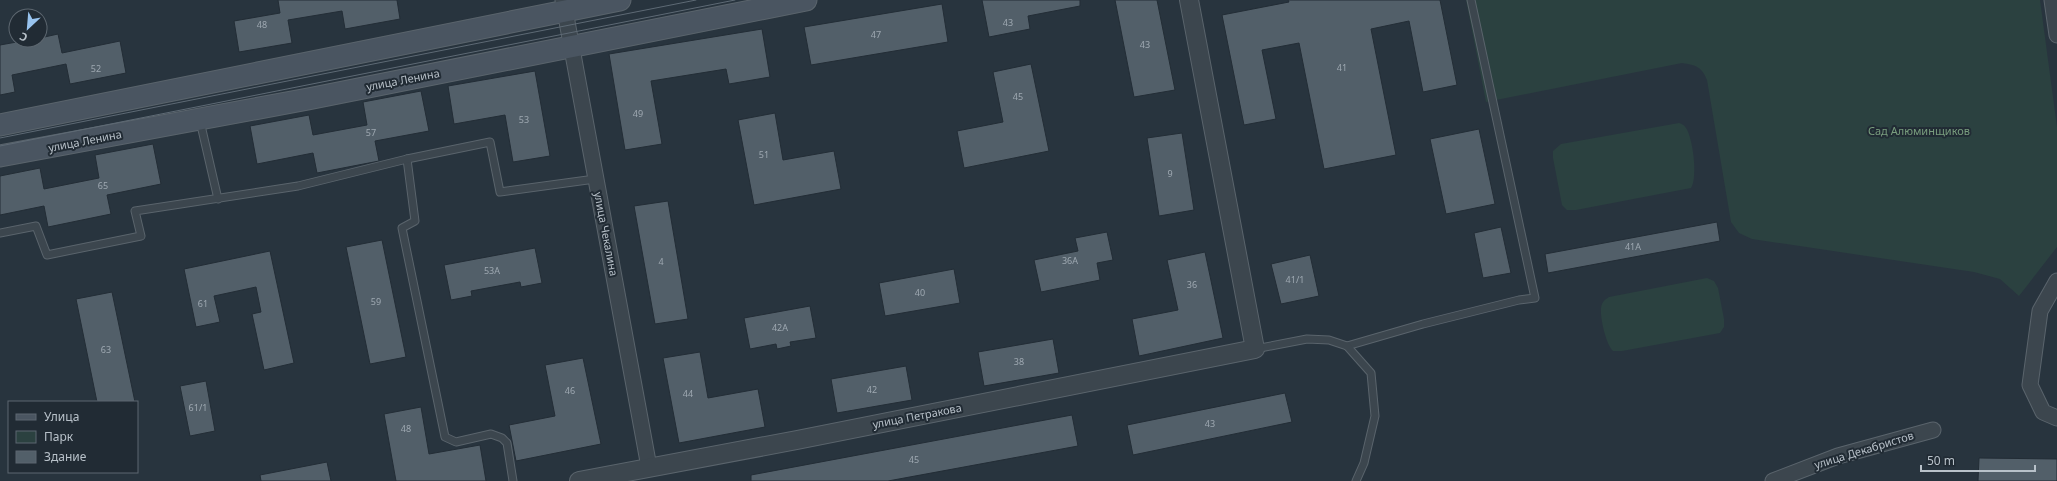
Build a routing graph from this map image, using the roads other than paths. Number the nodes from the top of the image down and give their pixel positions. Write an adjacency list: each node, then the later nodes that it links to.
1 (620, 0): 6 (main road)
2 (806, 0): 8 (main road, улица Ленина)
3 (1189, 0): 18 (street)
4 (1471, 0): 17 (lane)
5 (2052, 0): 7 (street)
6 (564, 5): 8 (street, улица Чекалина); 10 (main road)
7 (2057, 35)
8 (572, 46): 9 (main road, улица Ленина); 13 (street, улица Чекалина)
9 (200, 119): 11 (main road, улица Ленина); 14 (lane)
10 (0, 125)
11 (0, 156)
12 (407, 159): 13 (lane); 14 (lane); 22 (lane)
13 (595, 179): 21 (street, улица Чекалина)
14 (218, 199): 15 (lane)
15 (0, 233)
16 (2057, 280): 19 (street)
17 (1347, 346): 18 (lane); 24 (lane)
18 (1255, 350): 21 (street, улица Петракова)
19 (2057, 418)
20 (1933, 430): 25 (street, улица Декабристов)
21 (649, 467): 23 (street, улица Петракова)
22 (513, 481)
23 (579, 481)
24 (1356, 481)
25 (1773, 481)

